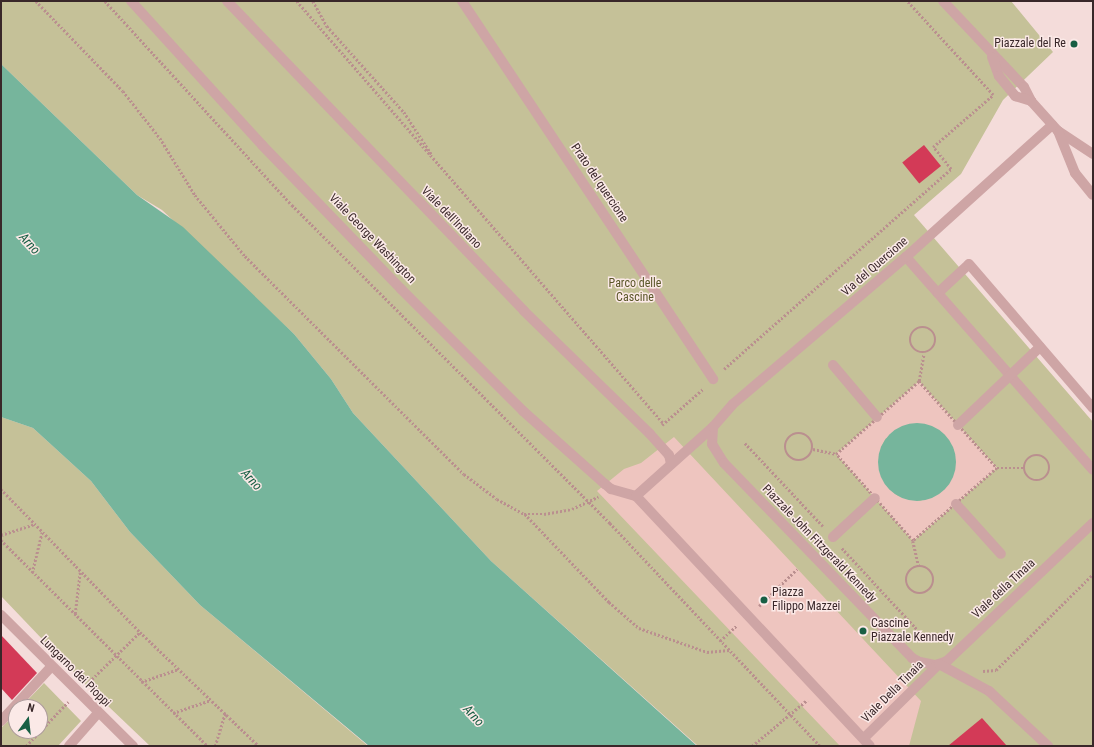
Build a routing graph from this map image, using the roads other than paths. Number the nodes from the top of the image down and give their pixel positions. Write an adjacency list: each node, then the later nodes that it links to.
1 (131, 1): 21 (street, Viale George Washington)
2 (227, 1): 19 (street, Viale dell'Indiano)
3 (462, 1): 13 (street, Prato del quercione)
4 (943, 1): 5 (street)
5 (1055, 128): 6 (street); 7 (street); 8 (street, Via del Quercione)
6 (1093, 154)
7 (1093, 195)
8 (906, 257): 9 (street); 17 (street, Via del Quercione)
9 (938, 293): 10 (street); 12 (street)
10 (1040, 347): 12 (street); 14 (street)
11 (833, 365): 15 (street)
12 (1010, 376): 16 (street); 18 (street)
13 (713, 379)
14 (1093, 408)
15 (877, 418)
16 (958, 424)
17 (713, 427): 19 (street); 28 (street, Piazzale John Fitzgerald Kennedy)
18 (1090, 459): 20 (street)
19 (671, 464): 21 (street)
20 (1093, 470)
21 (636, 496): 33 (street)
22 (874, 498): 25 (street, Piazzale John Fitzgerald Kennedy)
23 (956, 504): 26 (street)
24 (1093, 523): 29 (street, Viale della Tinaia)
25 (833, 537)
26 (1001, 554)
27 (1, 615): 30 (street, Lungarno dei Pioppi)
28 (929, 664): 29 (street, Viale della Tinaia)
29 (939, 664): 33 (street, Viale Della Tinaia); 36 (street)
30 (51, 667): 31 (street, Lungarno dei Pioppi); 32 (street)
31 (98, 713): 34 (street); 35 (street, Lungarno dei Pioppi)
32 (1, 721)
33 (867, 742)
34 (69, 746)
35 (133, 746)
36 (1048, 746)

